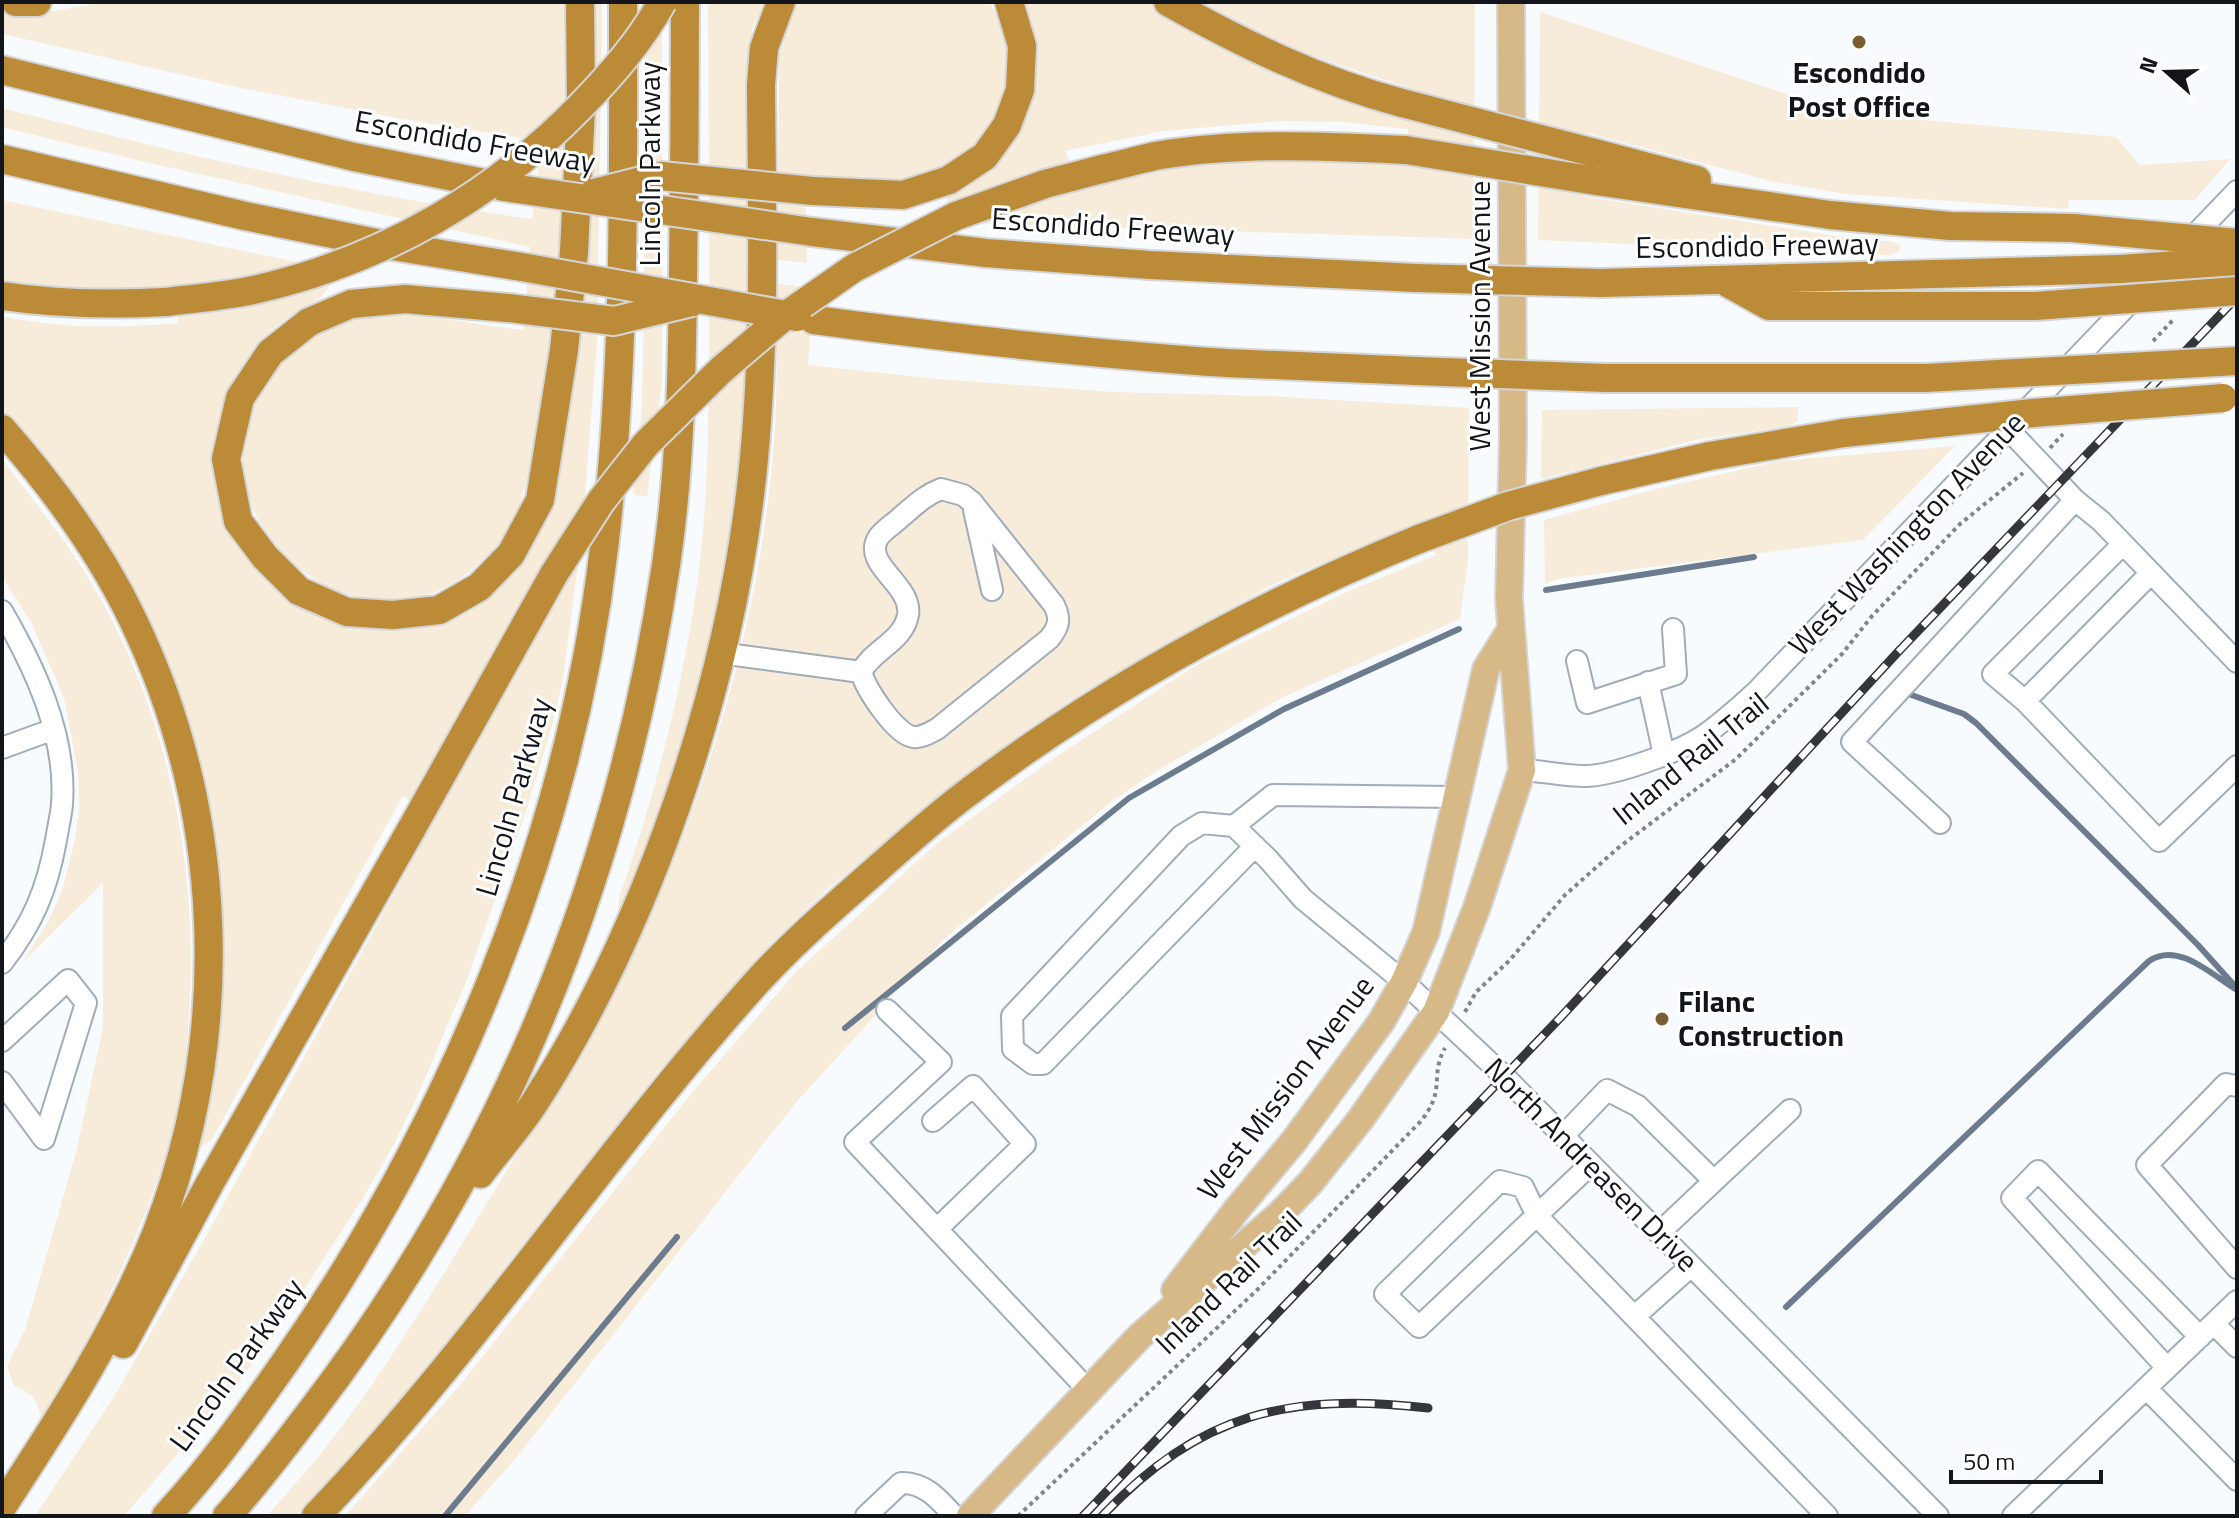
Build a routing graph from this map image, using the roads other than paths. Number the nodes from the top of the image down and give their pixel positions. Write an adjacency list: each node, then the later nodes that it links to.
1 (16, 2): 2 (highway)
2 (37, 2)
3 (580, 2): 21 (highway, bridge)
4 (623, 2): 78 (highway, Lincoln Parkway)
5 (662, 2): 20 (highway, bridge)
6 (685, 2): 64 (highway, Lincoln Parkway)
7 (781, 2): 34 (highway)
8 (1009, 2): 15 (highway, bridge)
9 (1168, 2): 13 (highway, bridge)
10 (1511, 2): 32 (main road, West Mission Avenue)
11 (2, 70): 15 (highway, Escondido Freeway, bridge)
12 (2, 159): 21 (highway, bridge)
13 (1596, 167): 16 (highway, bridge); 77 (highway, bridge)
14 (2237, 191): 25 (street, West Washington Avenue)
15 (582, 197): 18 (highway, Escondido Freeway, bridge)
16 (2237, 243)
17 (2237, 261): 18 (highway, Escondido Freeway, bridge)
18 (1725, 282): 19 (highway, bridge)
19 (2237, 291)
20 (2, 296)
21 (703, 299): 22 (highway, bridge)
22 (2237, 361)
23 (2230, 397): 80 (highway, bridge)
24 (2, 429): 76 (highway)
25 (2008, 429): 26 (street); 42 (street, West Washington Avenue)
26 (2075, 500): 28 (street); 46 (street)
27 (972, 502): 30 (street); 37 (street); 37 (street)
28 (2123, 544): 29 (street); 39 (street)
29 (2151, 573): 36 (street); 39 (street)
30 (992, 590)
31 (2, 611): 40 (street)
32 (1511, 629): 44 (main road, West Mission Avenue); 45 (main road, West Mission Avenue)
33 (1673, 629): 38 (street)
34 (720, 653): 37 (street); 64 (highway)
35 (1577, 661): 38 (street)
36 (2237, 662)
37 (861, 672)
38 (1648, 682): 42 (street)
39 (2025, 701): 43 (street)
40 (54, 729): 41 (street); 49 (street)
41 (2, 748)
42 (1664, 755): 44 (street, West Washington Avenue)
43 (2237, 766)
44 (1522, 770): 52 (main road, West Mission Avenue)
45 (1457, 797): 47 (street); 50 (main road, West Mission Avenue)
46 (1940, 823)
47 (1234, 826): 48 (street, North Andreasen Drive); 48 (street)
48 (1255, 846): 50 (street, North Andreasen Drive)
49 (2, 963)
50 (1404, 982): 52 (street, North Andreasen Drive); 70 (main road, West Mission Avenue)
51 (887, 1010): 62 (street)
52 (1436, 1012): 58 (street, North Andreasen Drive); 70 (main road, West Mission Avenue)
53 (2, 1041): 54 (street)
54 (2, 1082)
55 (2237, 1086): 66 (street)
56 (1790, 1110): 60 (street)
57 (933, 1121): 62 (street)
58 (1563, 1136): 59 (street, North Andreasen Drive); 60 (street)
59 (1591, 1164): 61 (street); 63 (street, North Andreasen Drive)
60 (1714, 1181): 63 (street)
61 (1537, 1216): 61 (street); 68 (street)
62 (937, 1229): 74 (street)
63 (1659, 1233): 65 (street, North Andreasen Drive)
64 (429, 1241): 79 (highway)
65 (1691, 1266): 68 (street); 85 (street, North Andreasen Drive)
66 (2237, 1268)
67 (2237, 1301): 69 (street)
68 (1635, 1316): 84 (street)
69 (2207, 1330): 71 (street); 72 (street); 72 (street)
70 (1139, 1337): 74 (main road, West Mission Avenue)
71 (2237, 1347)
72 (2167, 1368): 73 (street)
73 (2146, 1388): 75 (street); 86 (street)
74 (1088, 1390): 83 (main road, West Mission Avenue)
75 (2237, 1480)
76 (2, 1507)
77 (16, 1516)
78 (166, 1516)
79 (227, 1516)
80 (316, 1516)
81 (866, 1516): 82 (street)
82 (954, 1516)
83 (970, 1516)
84 (1827, 1516)
85 (1938, 1516)
86 (2013, 1516)

